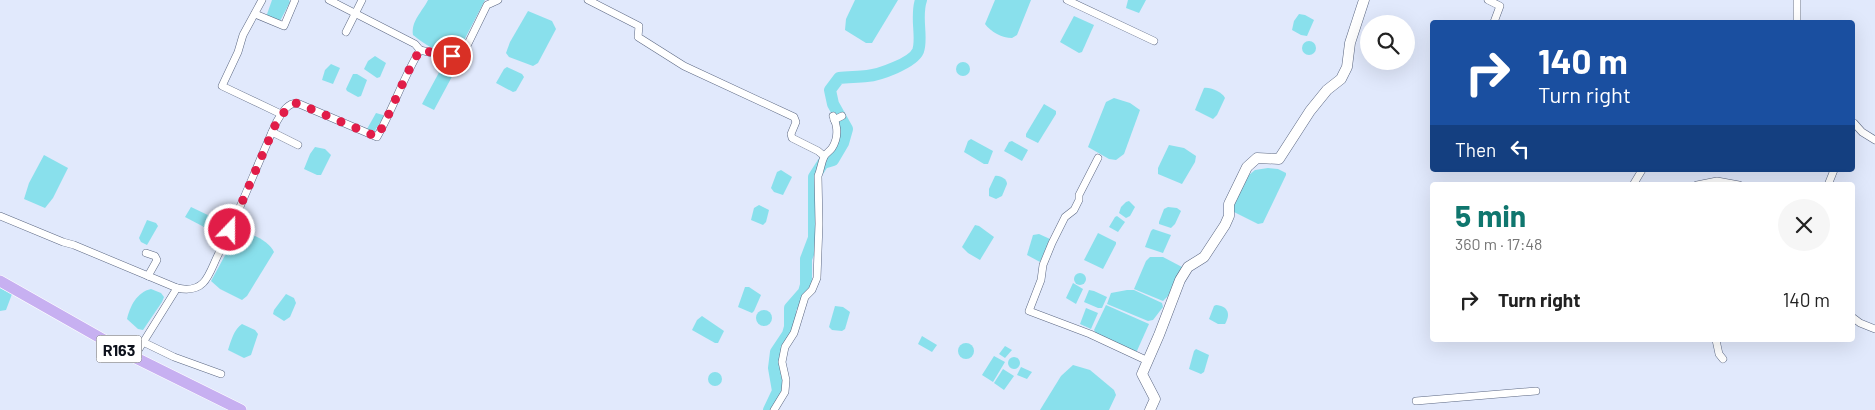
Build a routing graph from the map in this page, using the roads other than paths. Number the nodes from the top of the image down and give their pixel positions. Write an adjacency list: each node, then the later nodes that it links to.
1 (262, 0): 11 (street)
2 (295, 0): 11 (street)
3 (329, 0): 12 (street)
4 (362, 0): 12 (street)
5 (498, 0): 17 (street)
6 (588, 0): 24 (street)
7 (1067, 0): 16 (street)
8 (1364, 0): 37 (street)
9 (1488, 0): 13 (street)
10 (1797, 0): 14 (street)
11 (255, 14): 18 (street)
12 (355, 14): 15 (street); 17 (street)
13 (1495, 20)
14 (1797, 20)
15 (346, 32)
16 (1154, 41)
17 (420, 50): 18 (street)
18 (281, 114): 21 (street)
19 (837, 118): 24 (street)
20 (1855, 125): 22 (street)
21 (272, 132): 23 (street); 30 (street)
22 (1875, 140)
23 (298, 145)
24 (824, 156): 42 (street)
25 (1098, 158): 37 (street)
26 (0, 216): 28 (street)
27 (146, 253): 28 (street)
28 (148, 276): 30 (street)
29 (0, 281): 35 (main road, R163)
30 (177, 288): 33 (street)
31 (1855, 319): 32 (street)
32 (1875, 329)
33 (143, 342): 35 (street); 38 (street)
34 (1716, 342): 36 (street)
35 (134, 357): 41 (main road, R163)
36 (1723, 359)
37 (1148, 362): 43 (street)
38 (221, 374)
39 (1536, 391): 40 (street)
40 (1416, 400)
41 (241, 410)
42 (774, 410)
43 (1150, 410)

